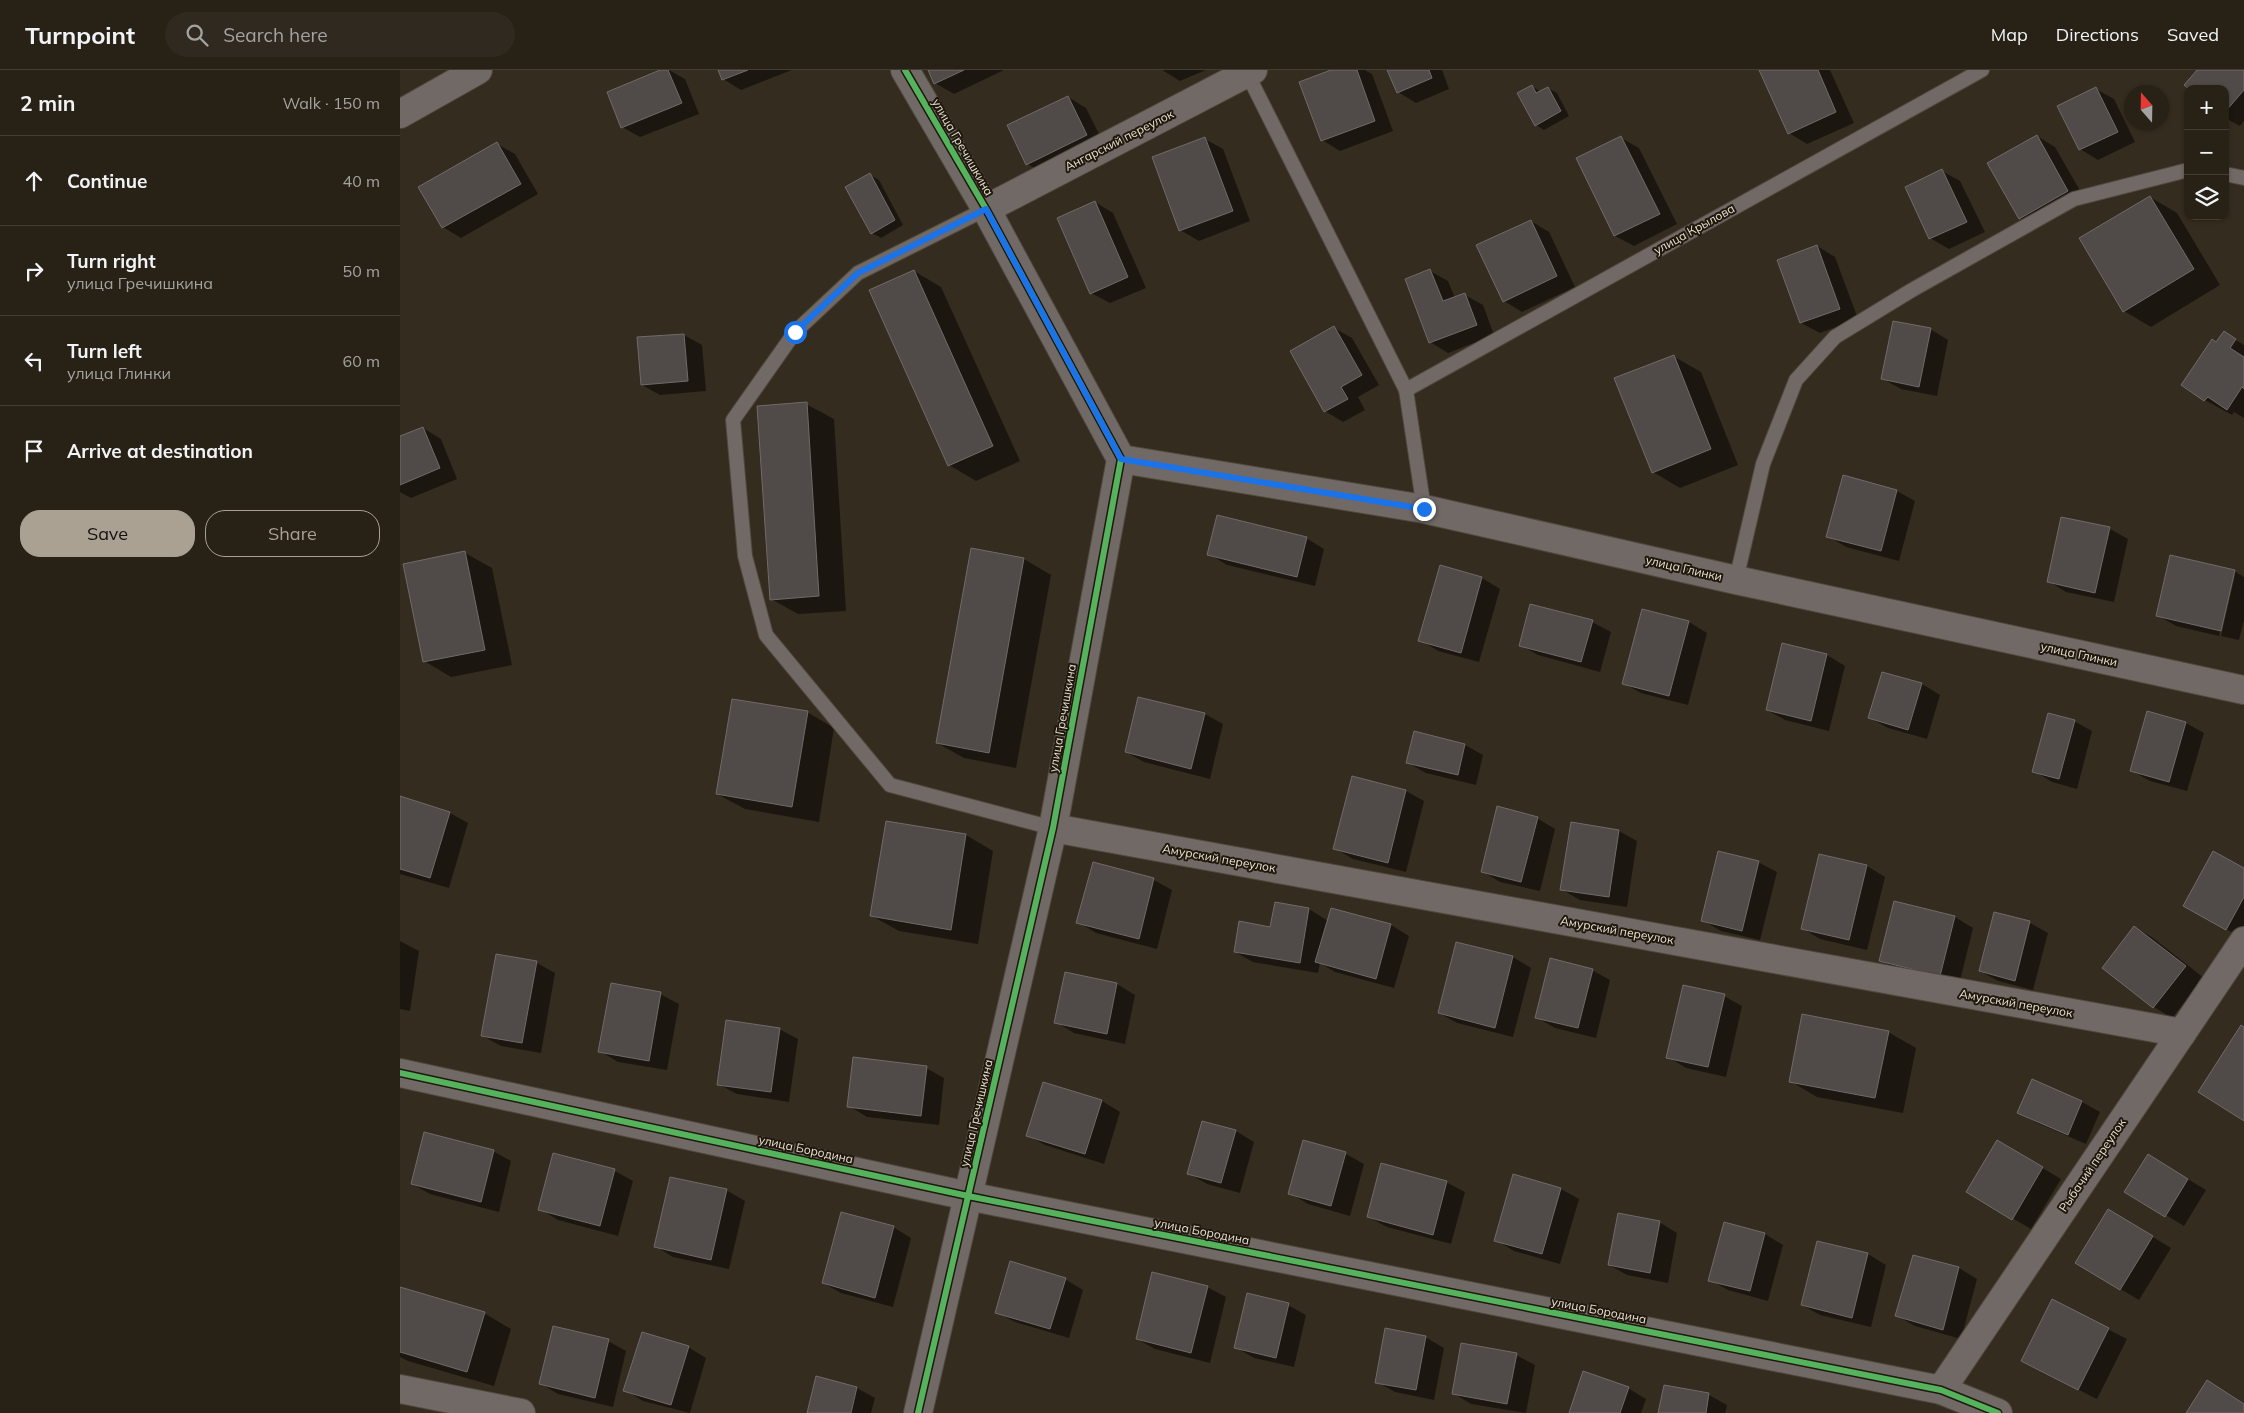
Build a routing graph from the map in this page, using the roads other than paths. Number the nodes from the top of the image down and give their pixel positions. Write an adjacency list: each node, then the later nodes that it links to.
1 (478, 70): 5 (street)
2 (905, 70): 9 (street, улица Гречишкина)
3 (1982, 70): 10 (lane, улица Крылова)
4 (1250, 72): 9 (street, Ангарский переулок); 10 (lane)
5 (400, 114)
6 (2184, 171): 13 (lane)
7 (2229, 175): 8 (lane)
8 (2244, 178)
9 (986, 209): 11 (street, улица Гречишкина); 15 (lane)
10 (1406, 390): 12 (lane)
11 (1121, 459): 12 (street, улица Глинки); 15 (street, улица Гречишкина)
12 (1424, 509): 13 (street, улица Глинки)
13 (1736, 580): 14 (street, улица Глинки)
14 (2244, 690)
15 (1053, 828): 17 (street, Амурский переулок); 19 (street, улица Гречишкина)
16 (2244, 941): 17 (street, Рыбачий переулок)
17 (2182, 1033): 21 (street, Рыбачий переулок)
18 (400, 1073): 19 (street, улица Бородина)
19 (968, 1196): 21 (street, улица Бородина); 23 (street, улица Гречишкина)
20 (400, 1389): 22 (street)
21 (1941, 1390): 24 (street, улица Бородина)
22 (521, 1413)
23 (918, 1413)
24 (1998, 1413)

